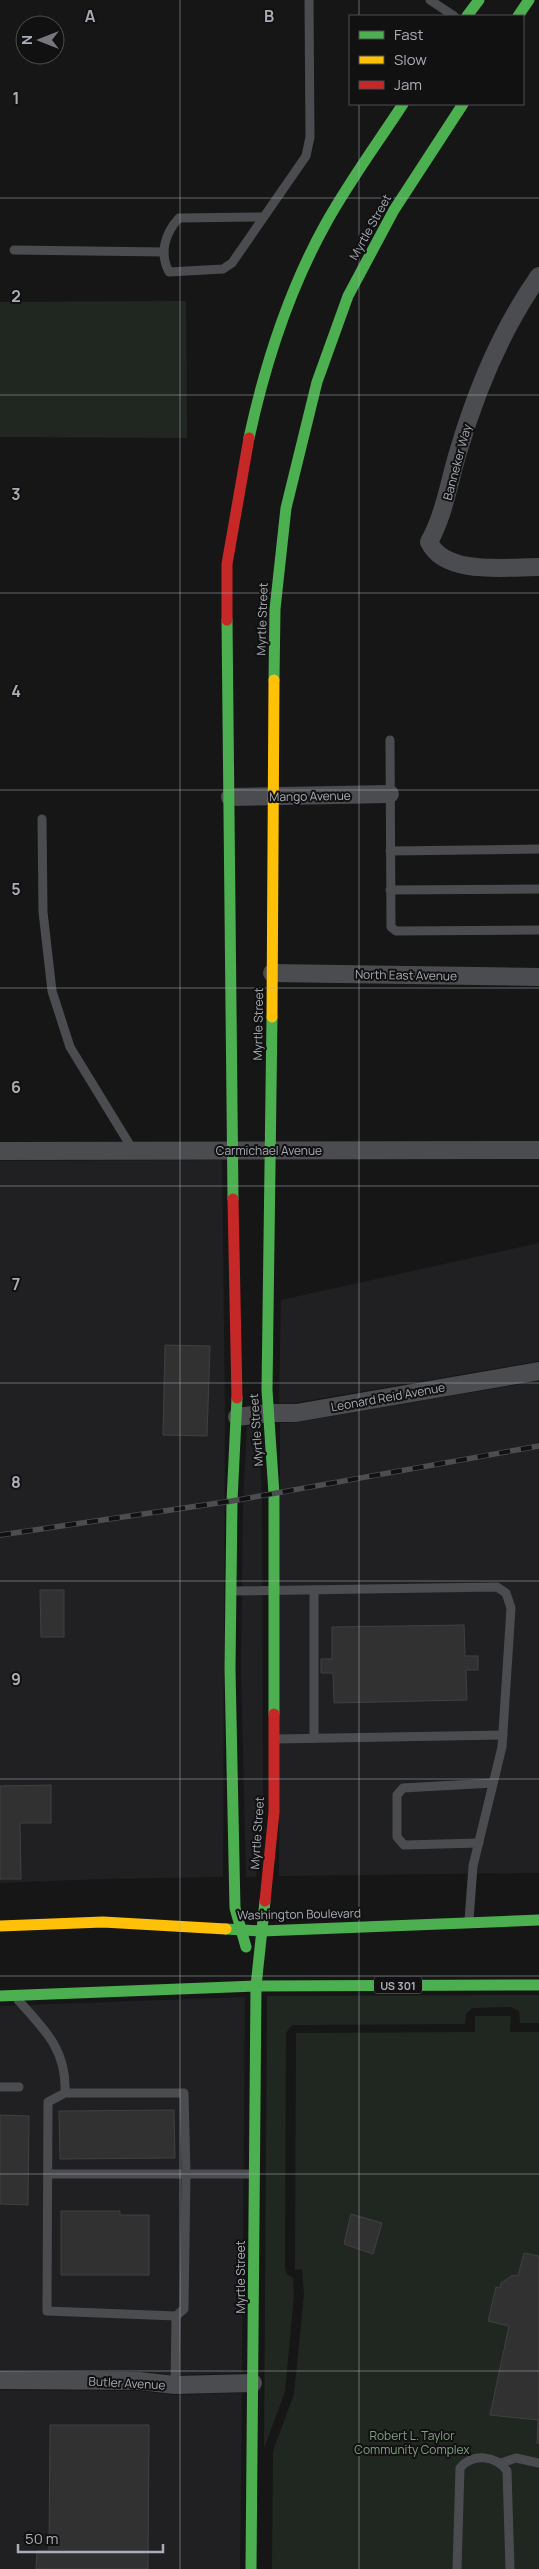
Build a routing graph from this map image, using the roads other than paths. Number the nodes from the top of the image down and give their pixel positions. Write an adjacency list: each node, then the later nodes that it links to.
1 (309, 0): 10 (lane)
2 (430, 0): 5 (lane)
3 (479, 0): 6 (street)
4 (528, 0): 7 (street)
5 (452, 15)
6 (468, 15)
7 (519, 15)
8 (402, 105): 18 (street, Myrtle Street)
9 (462, 105): 17 (street, Myrtle Street)
10 (263, 217): 12 (lane); 12 (lane)
11 (14, 250): 12 (lane)
12 (164, 252)
13 (539, 276): 14 (street, Banneker Way)
14 (539, 567)
15 (390, 740): 16 (lane)
16 (390, 794): 17 (street, Mango Avenue); 21 (lane)
17 (275, 796): 18 (street, Mango Avenue); 25 (street, Myrtle Street)
18 (230, 797): 29 (street, Myrtle Street)
19 (42, 819): 28 (lane)
20 (539, 849): 21 (lane)
21 (390, 851): 23 (lane)
22 (539, 889): 23 (lane)
23 (390, 890): 24 (lane)
24 (539, 930)
25 (272, 973): 26 (street, North East Avenue); 27 (street, Myrtle Street)
26 (539, 977)
27 (270, 1149): 29 (street, Carmichael Avenue); 30 (street, Carmichael Avenue); 33 (street, Myrtle Street)
28 (133, 1150): 29 (street, Carmichael Avenue); 31 (street, Carmichael Avenue)
29 (233, 1150): 34 (street, Myrtle Street)
30 (539, 1150)
31 (0, 1151)
32 (539, 1371): 33 (street, Leonard Reid Avenue)
33 (268, 1413): 34 (street, Leonard Reid Avenue); 37 (street, Myrtle Street)
34 (237, 1418): 36 (street, Myrtle Street)
35 (314, 1590): 37 (lane); 38 (lane); 39 (lane)
36 (231, 1591): 37 (lane); 46 (street, Myrtle Street)
37 (274, 1591): 40 (street, Myrtle Street)
38 (503, 1735): 39 (lane); 41 (lane)
39 (314, 1738): 40 (lane)
40 (274, 1739): 47 (street, Myrtle Street)
41 (494, 1783): 42 (lane); 42 (lane)
42 (479, 1843): 44 (lane)
43 (539, 1920): 44 (street, Washington Boulevard)
44 (469, 1922): 47 (street, Washington Boulevard)
45 (0, 1926): 46 (street, Washington Boulevard)
46 (240, 1929): 47 (street, Washington Boulevard); 49 (street, Myrtle Street)
47 (262, 1930): 49 (street, Myrtle Street)
48 (539, 1985): 49 (street, US 301)
49 (256, 1986): 51 (street, US 301); 57 (street, Myrtle Street)
50 (0, 1996): 51 (street, US 301)
51 (15, 1996): 54 (lane)
52 (0, 2087): 53 (lane)
53 (18, 2087)
54 (64, 2093): 55 (lane); 56 (lane)
55 (186, 2173): 56 (lane); 57 (lane); 58 (lane)
56 (48, 2174): 58 (lane)
57 (255, 2174): 60 (street, Myrtle Street)
58 (176, 2316): 61 (lane)
59 (0, 2380): 61 (street, Butler Avenue)
60 (253, 2383): 61 (street, Butler Avenue); 64 (street, Myrtle Street)
61 (175, 2385)
62 (501, 2463): 63 (lane); 65 (lane); 66 (lane)
63 (539, 2463)
64 (251, 2569)
65 (457, 2569)
66 (510, 2569)

